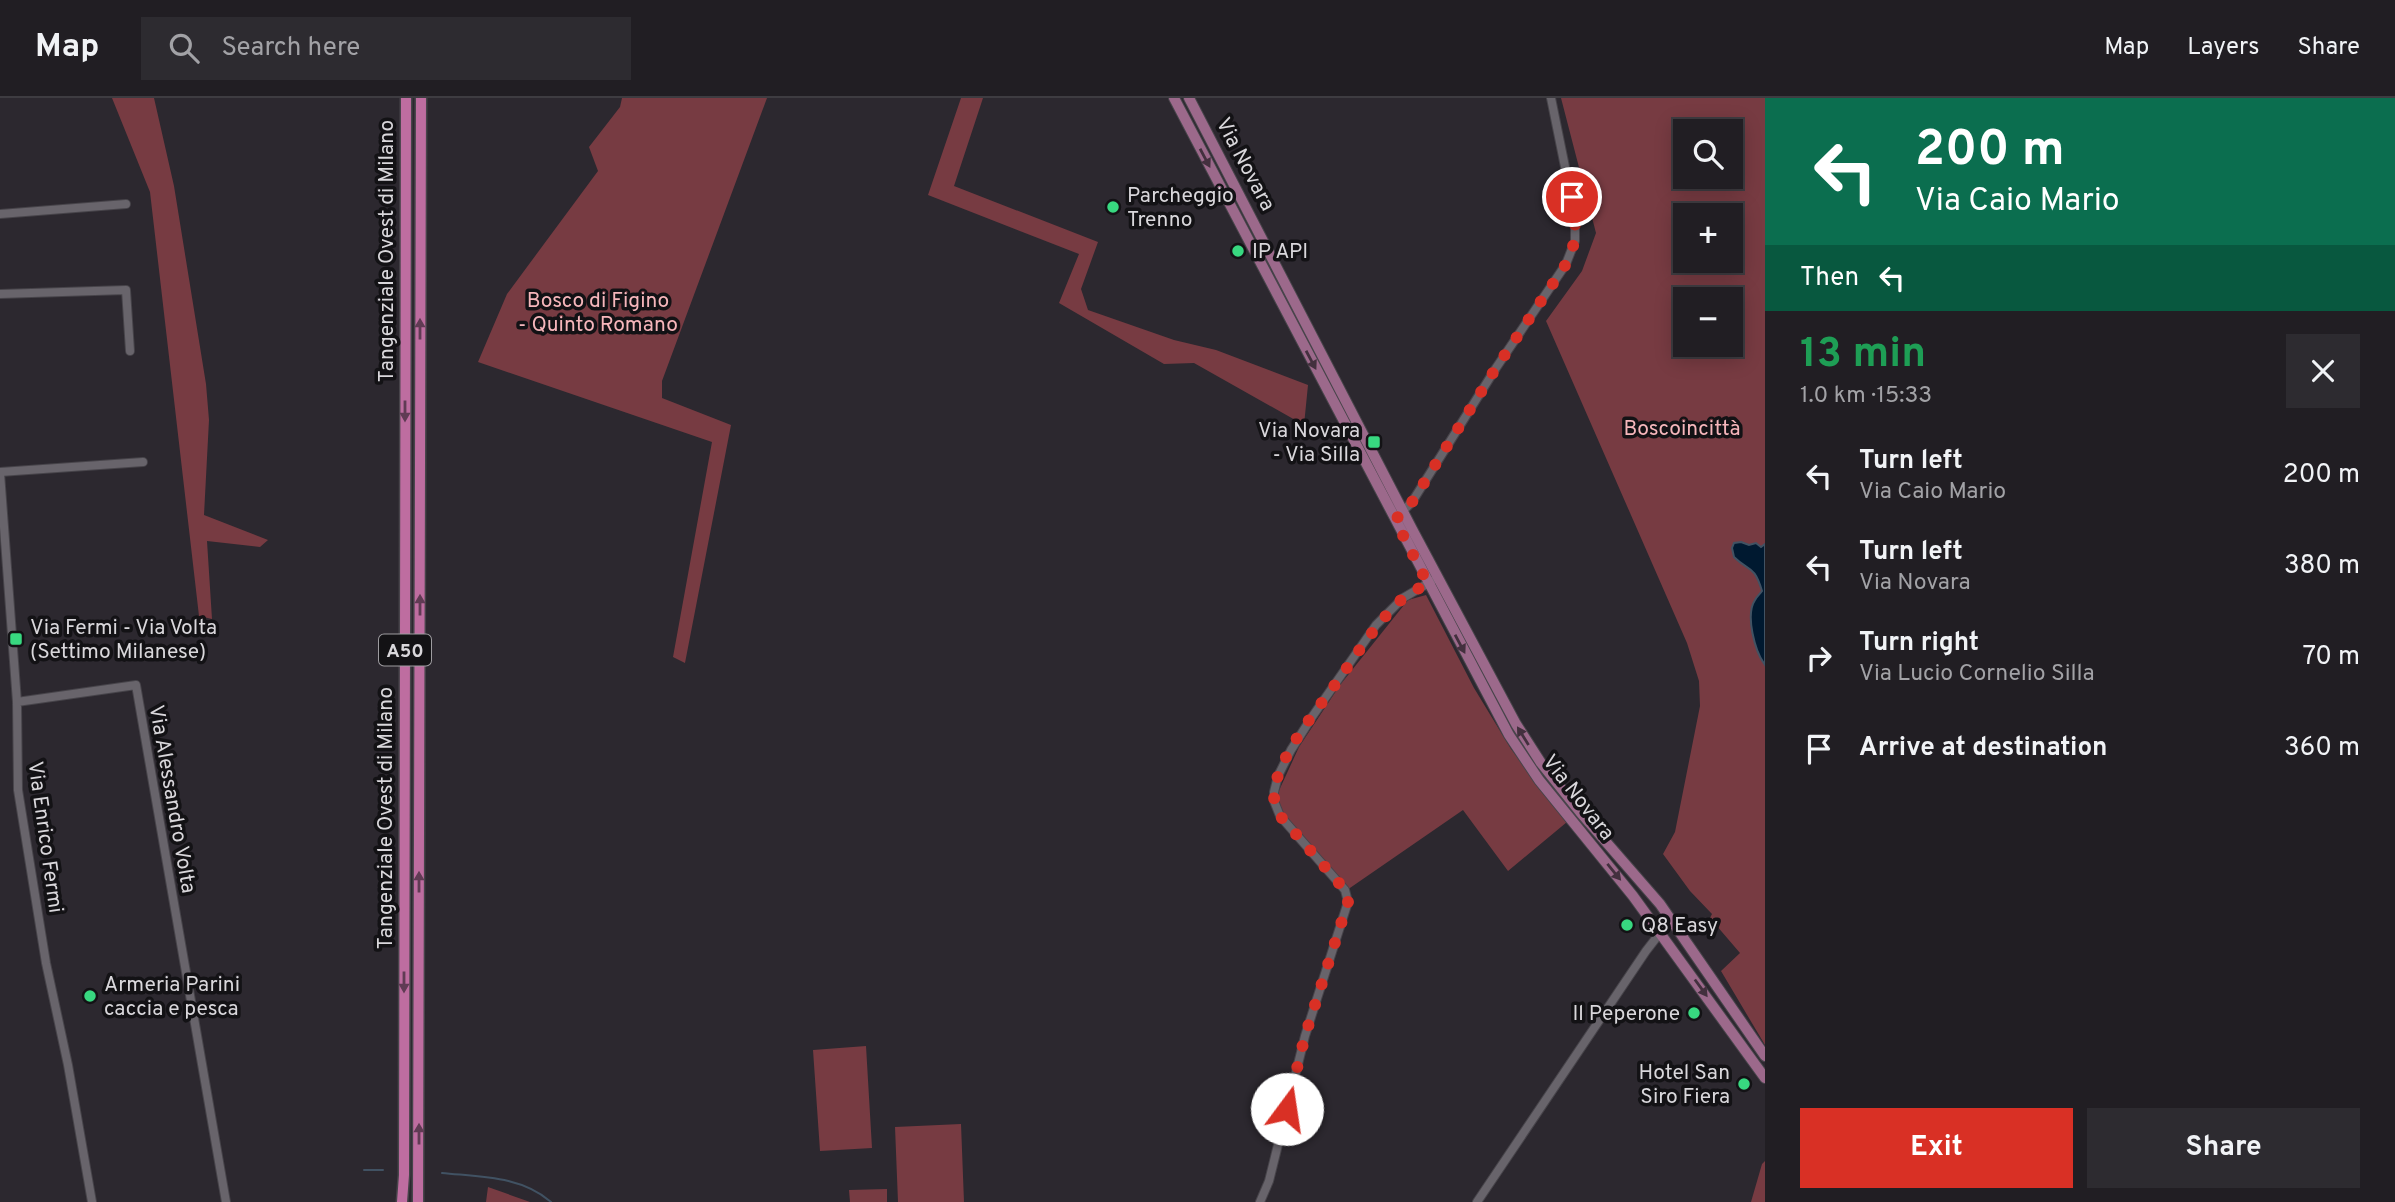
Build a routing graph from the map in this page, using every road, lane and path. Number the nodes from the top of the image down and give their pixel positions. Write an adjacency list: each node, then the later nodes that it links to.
1 (405, 98): 25 (highway, Tangenziale Ovest di Milano / A50, one-way to 25)
2 (421, 98): 26 (highway, Tangenziale Ovest di Milano / A50, one-way to 2)
3 (1174, 98): 13 (main road, Via Novara, one-way to 13)
4 (1189, 98): 12 (main road, Via Novara)
5 (1551, 99): 12 (street)
6 (126, 204): 7 (street)
7 (0, 214)
8 (0, 294): 9 (street)
9 (130, 351)
10 (143, 462): 11 (street)
11 (0, 473): 16 (street, Via Enrico Fermi)
12 (1403, 510): 13 (street); 14 (main road, Via Novara)
13 (1395, 520): 15 (main road, Via Novara)
14 (1439, 577): 15 (street); 18 (main road, Via Novara, one-way to 14)
15 (1428, 584): 19 (main road, Via Novara, one-way to 19); 22 (street)
16 (4, 589): 17 (street, Via Enrico Fermi)
17 (17, 702): 23 (street, Via Enrico Fermi); 24 (street, Via Alessandro Volta)
18 (1672, 923): 19 (main road); 20 (main road, Via Novara)
19 (1660, 933): 21 (main road, Via Novara, one-way to 21); 27 (street)
20 (1765, 1056)
21 (1765, 1078)
22 (1260, 1201)
23 (92, 1202)
24 (226, 1202)
25 (402, 1202)
26 (418, 1202)
27 (1476, 1202)

